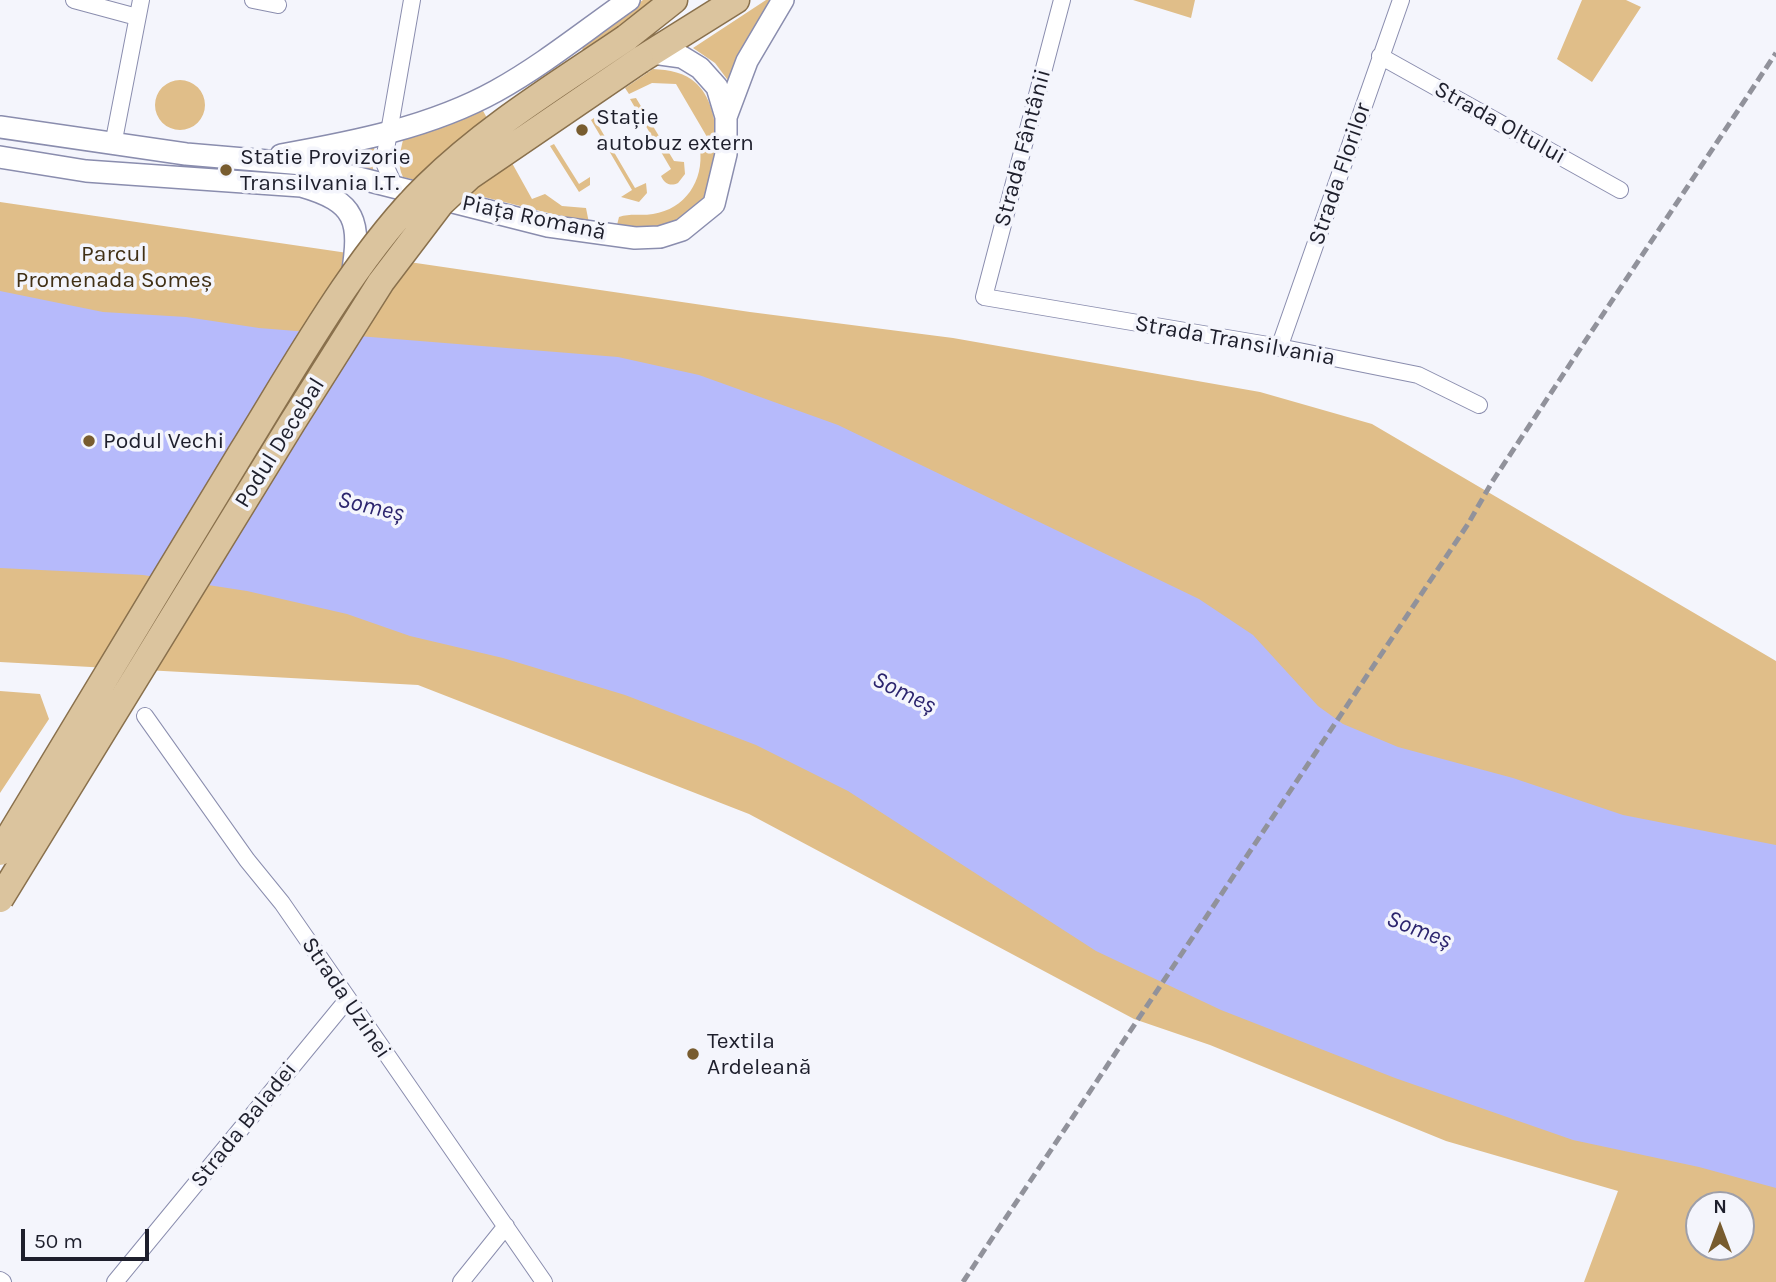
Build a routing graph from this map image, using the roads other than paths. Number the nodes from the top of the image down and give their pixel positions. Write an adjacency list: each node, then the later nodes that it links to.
1 (74, 0): 12 (street)
2 (141, 0): 12 (street)
3 (253, 0): 11 (street)
4 (412, 0): 17 (street)
5 (629, 0): 17 (street, Piața Romană)
6 (674, 0): 23 (main road, Podul Decebal, bridge)
7 (736, 0): 13 (main road)
8 (783, 0): 15 (street, Piața Romană)
9 (1062, 0): 24 (street, Strada Fântânii)
10 (1401, 0): 14 (street, Strada Florilor)
11 (278, 5)
12 (137, 17): 18 (street)
13 (647, 56): 15 (street, Piața Romană); 29 (main road, Podul Decebal, bridge)
14 (1380, 56): 22 (street, Strada Oltului); 25 (street, Strada Florilor)
15 (726, 117): 21 (street, Piața Romană)
16 (0, 127): 18 (street, Piața Romană)
17 (390, 132): 20 (street, Piața Romană); 21 (street)
18 (113, 145): 20 (street, Piața Romană)
19 (0, 157): 23 (street, Podul Decebal)
20 (260, 159): 21 (street, Piața Romană)
21 (394, 185)
22 (1620, 190)
23 (351, 281): 28 (main road, Podul Decebal, bridge)
24 (984, 297): 25 (street, Strada Transilvania)
25 (1279, 348): 26 (street, Strada Transilvania)
26 (1479, 405)
27 (145, 716): 30 (street, Strada Uzinei)
28 (0, 852)
29 (0, 899)
30 (347, 1000): 31 (street, Strada Uzinei); 32 (street, Strada Baladei)
31 (506, 1226): 33 (street); 34 (street, Strada Uzinei)
32 (115, 1282)
33 (461, 1282)
34 (544, 1282)

